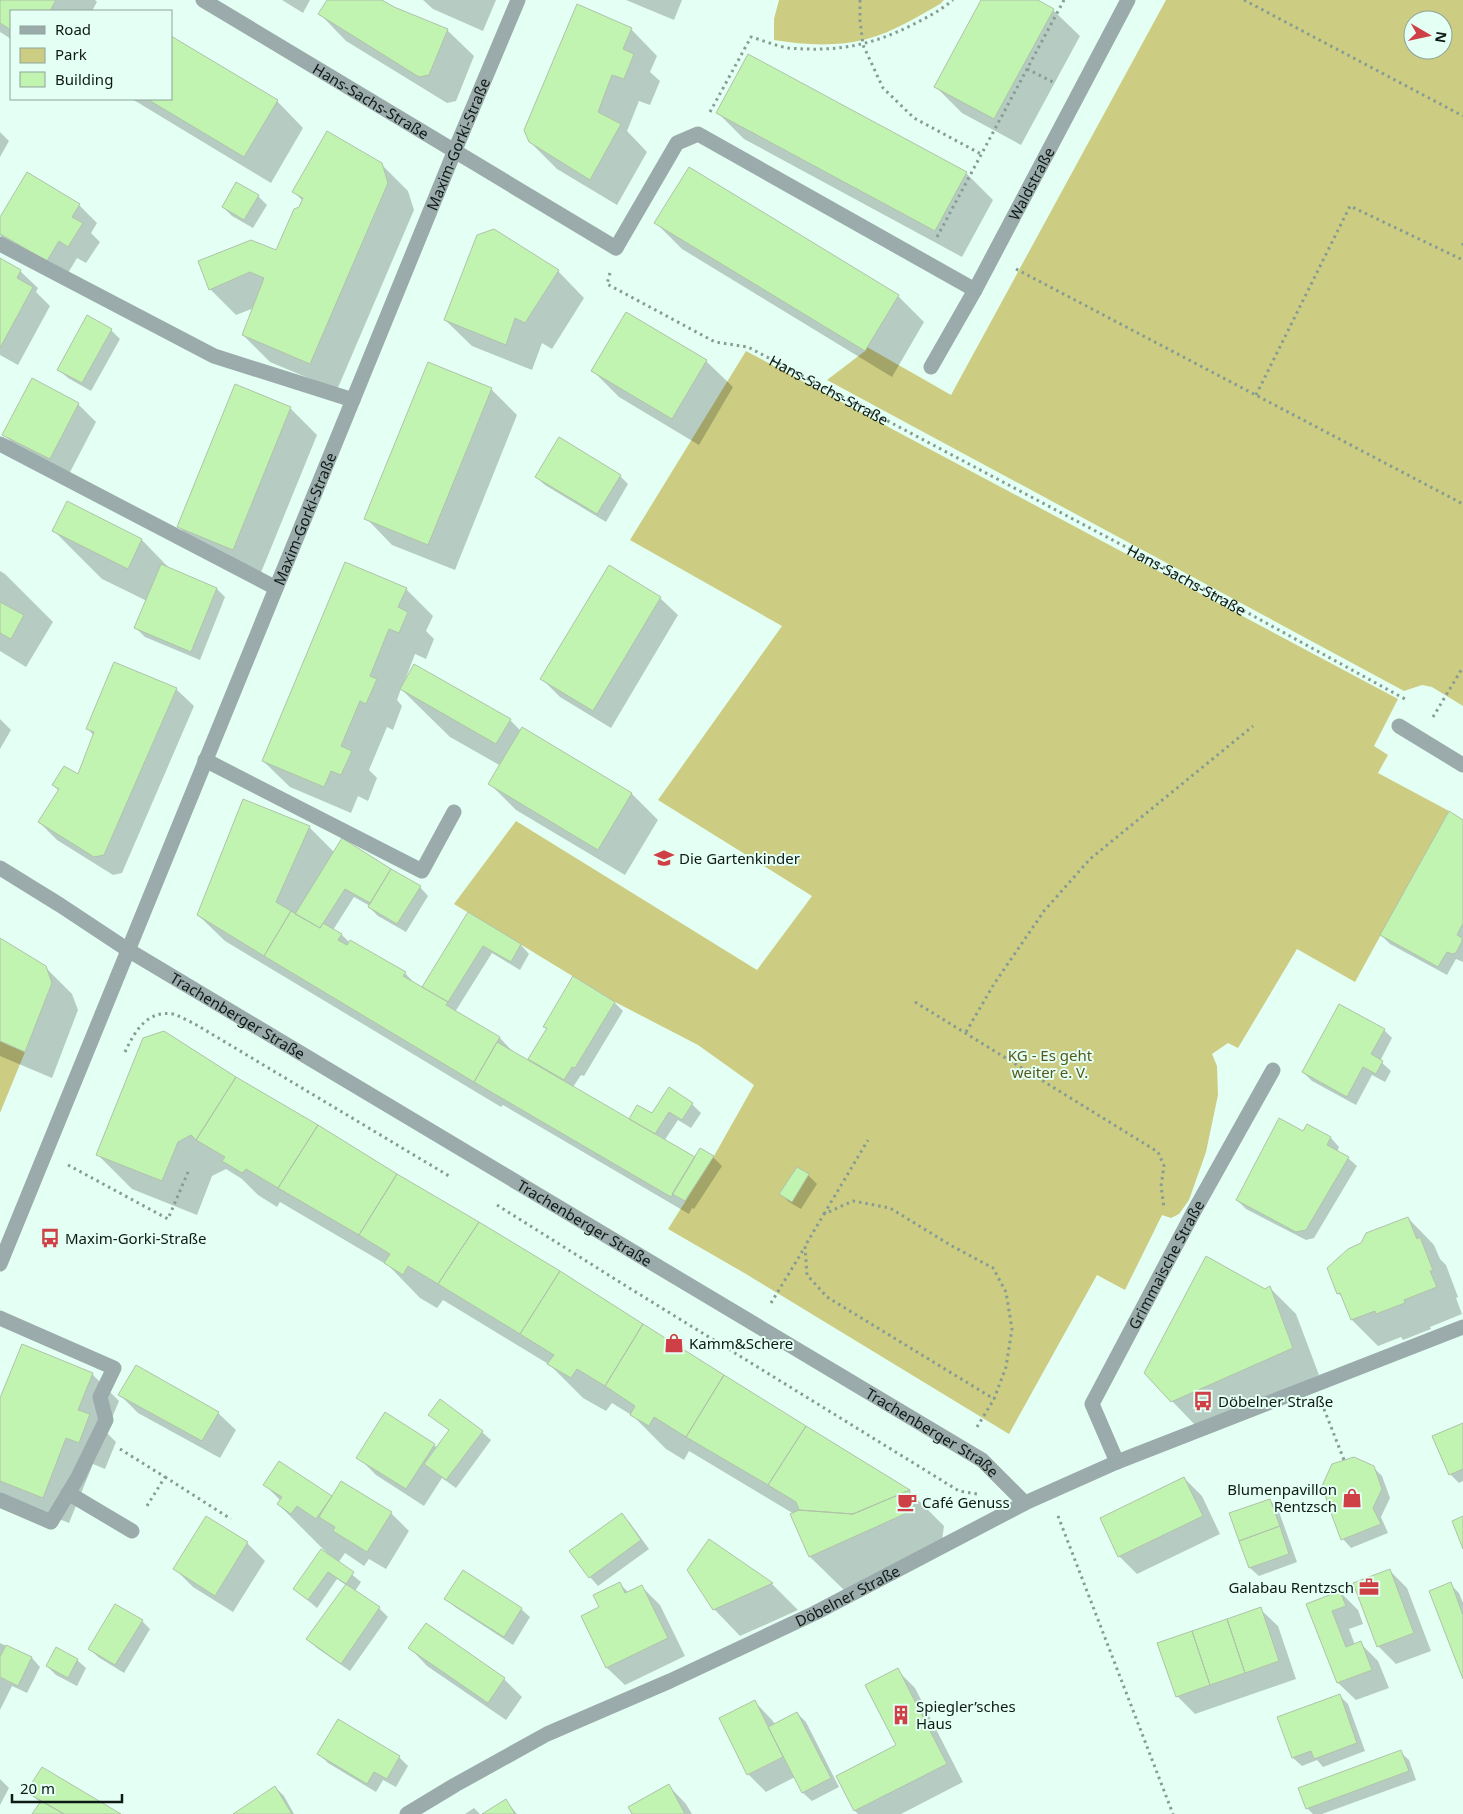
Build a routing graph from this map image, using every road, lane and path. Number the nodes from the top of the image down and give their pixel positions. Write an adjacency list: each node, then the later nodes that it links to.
1 (203, 0): 13 (street, Hans-Sachs-Straße)
2 (518, 0): 13 (street, Maxim-Gorki-Straße)
3 (860, 0): 8 (path)
4 (953, 0): 8 (path)
5 (1064, 0): 9 (path)
6 (1128, 0): 19 (street, Waldstraße)
7 (1244, 0): 11 (path)
8 (862, 45): 12 (path); 14 (path)
9 (1027, 69): 10 (path); 14 (path)
10 (1034, 73)
11 (1463, 116)
12 (698, 134): 18 (street); 21 (street)
13 (455, 150): 18 (street, Hans-Sachs-Straße); 25 (street, Maxim-Gorki-Straße)
14 (981, 154): 21 (path)
15 (1463, 243): 17 (path)
16 (0, 244): 25 (street)
17 (1463, 247)
18 (616, 248): 31 (path, Hans-Sachs-Straße)
19 (992, 257): 22 (street, Waldstraße); 24 (path)
20 (1463, 260): 24 (path)
21 (924, 261): 22 (street)
22 (975, 290): 23 (street, Waldstraße)
23 (931, 367)
24 (1256, 395): 27 (path)
25 (353, 400): 28 (street, Maxim-Gorki-Straße)
26 (0, 444): 28 (street)
27 (1463, 504)
28 (276, 588): 33 (street, Maxim-Gorki-Straße)
29 (1463, 666): 32 (path)
30 (1253, 726): 39 (path)
31 (1399, 726): 32 (street)
32 (1420, 739): 34 (street)
33 (206, 760): 35 (street); 37 (street, Maxim-Gorki-Straße)
34 (1463, 766)
35 (454, 812)
36 (0, 868): 37 (street, Trachenberger Straße)
37 (128, 950): 43 (street, Maxim-Gorki-Straße); 52 (street, Trachenberger Straße)
38 (914, 1002): 39 (path)
39 (966, 1032): 48 (path)
40 (125, 1052): 45 (path, Trachenberger Straße)
41 (1273, 1070): 48 (street, Grimmaische Straße)
42 (868, 1140): 47 (path)
43 (45, 1153): 44 (path); 50 (street, Maxim-Gorki-Straße)
44 (188, 1172)
45 (454, 1179)
46 (496, 1204): 63 (path, Trachenberger Straße)
47 (824, 1214): 49 (path); 55 (path)
48 (1184, 1232): 59 (street, Grimmaische Straße)
49 (805, 1246): 52 (path); 55 (path)
50 (0, 1264)
51 (0, 1318): 56 (street)
52 (756, 1326): 57 (street, Trachenberger Straße)
53 (1463, 1327): 54 (street, Döbelner Straße)
54 (1315, 1385): 58 (path); 59 (street, Döbelner Straße)
55 (994, 1399): 57 (path)
56 (98, 1436): 60 (path); 61 (street)
57 (964, 1449): 65 (street, Trachenberger Straße)
58 (1344, 1460)
59 (1117, 1462): 62 (street, Döbelner Straße)
60 (165, 1477): 66 (path); 67 (path)
61 (68, 1493): 64 (street); 67 (street)
62 (1048, 1493): 65 (street, Döbelner Straße); 69 (path)
63 (978, 1494)
64 (0, 1500)
65 (1024, 1503): 68 (street, Döbelner Straße)
66 (231, 1519)
67 (132, 1531)
68 (407, 1814)
69 (1173, 1814)

